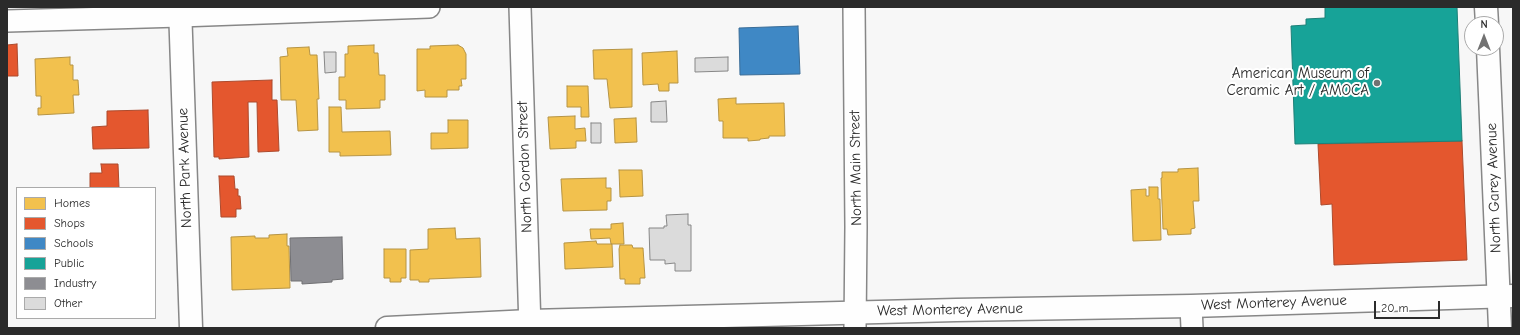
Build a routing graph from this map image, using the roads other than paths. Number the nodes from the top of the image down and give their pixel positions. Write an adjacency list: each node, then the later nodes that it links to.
1 (429, 7): 4 (street)
2 (520, 7): 10 (street, North Gordon Street)
3 (854, 7): 9 (street, North Main Street)
4 (180, 12): 5 (street); 11 (street, North Park Avenue)
5 (7, 21)
6 (1489, 56): 7 (street, North Garey Avenue)
7 (1505, 296): 8 (street, West Monterey Avenue); 14 (street, North Garey Avenue)
8 (1192, 306): 9 (street, West Monterey Avenue); 13 (street)
9 (855, 320): 10 (street, West Monterey Avenue)
10 (530, 324): 12 (street, West Monterey Avenue)
11 (191, 328)
12 (387, 328)
13 (1192, 328)
14 (1500, 328)

